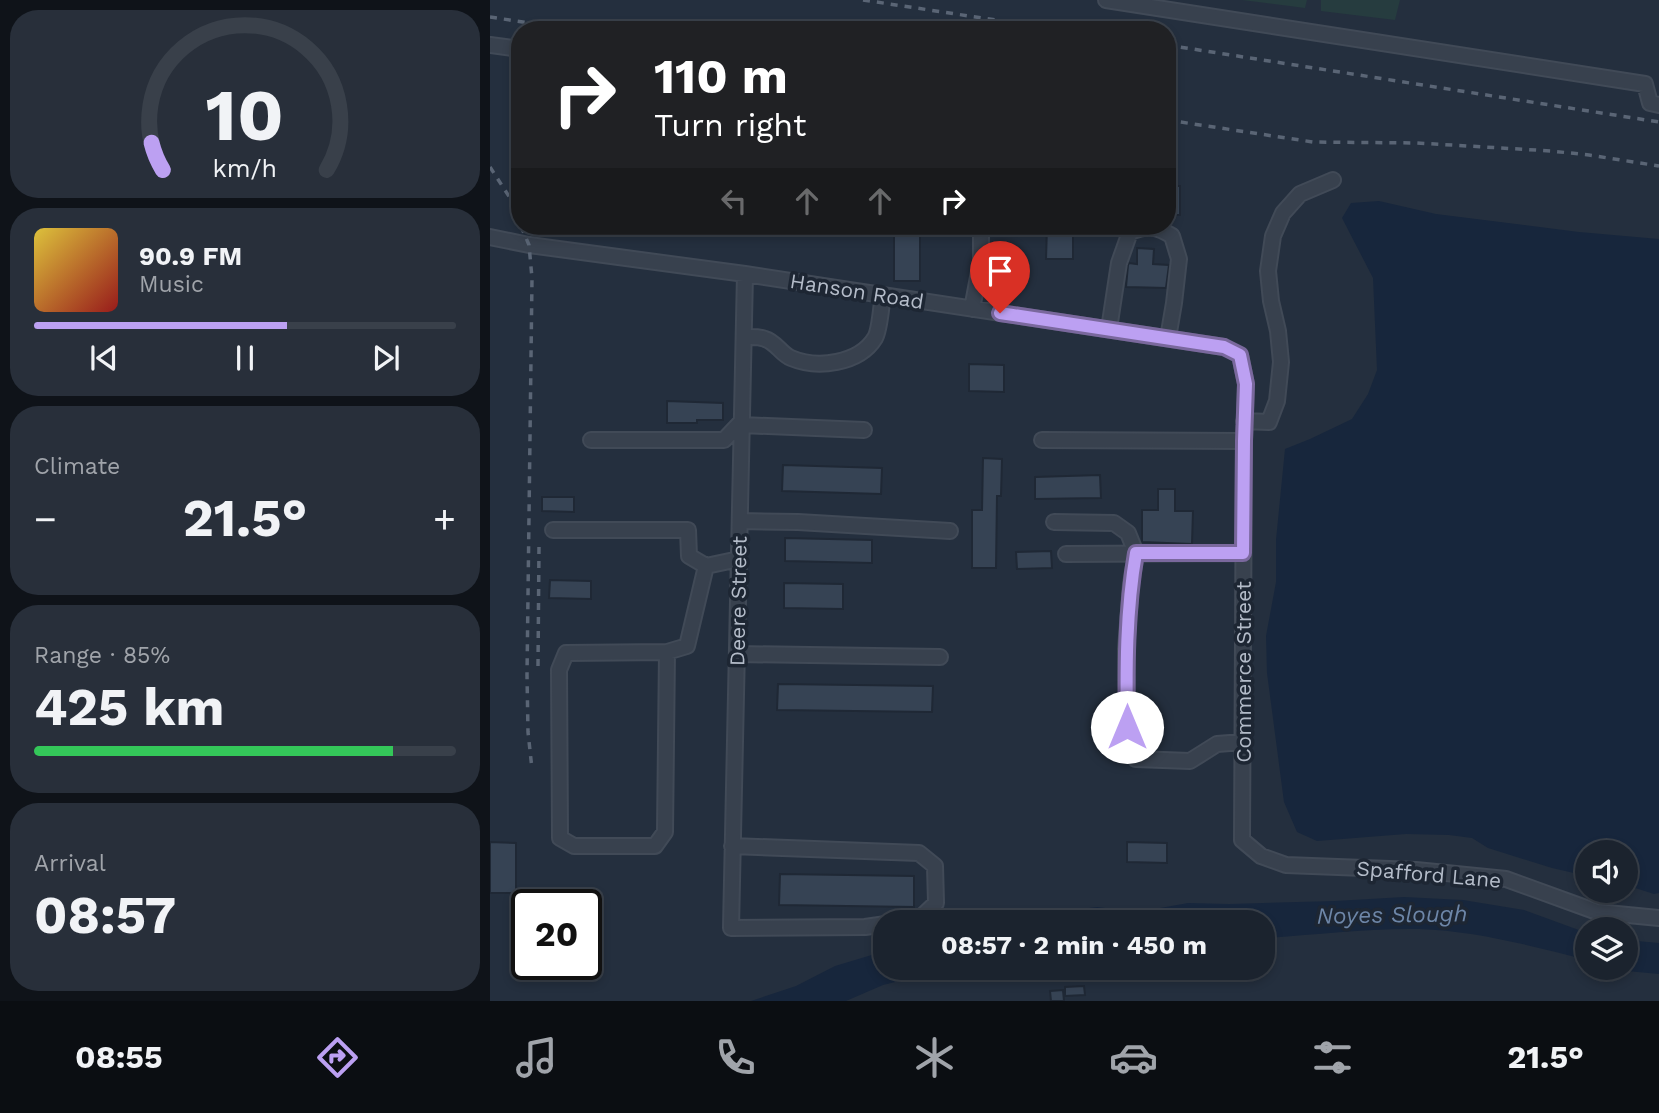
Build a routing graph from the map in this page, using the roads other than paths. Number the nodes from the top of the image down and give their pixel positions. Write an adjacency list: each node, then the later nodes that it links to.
1 (1107, 0): 4 (street)
2 (490, 45): 3 (street)
3 (511, 48)
4 (1659, 105)
5 (1333, 180): 17 (street)
6 (981, 235): 12 (street)
7 (1129, 235): 13 (street)
8 (1170, 235): 15 (street)
9 (490, 237): 10 (street, Hanson Road)
10 (745, 274): 11 (street, Hanson Road); 14 (street, Deere Street)
11 (883, 295): 12 (street, Hanson Road); 14 (street)
12 (972, 309): 13 (street, Hanson Road)
13 (1109, 329): 15 (street, Hanson Road)
14 (744, 337): 18 (street, Deere Street)
15 (1168, 338): 16 (street, Hanson Road)
16 (1224, 347): 17 (street, Commerce Street)
17 (1244, 421): 22 (street, Commerce Street)
18 (742, 423): 19 (street); 20 (street); 23 (street, Deere Street)
19 (864, 429)
20 (591, 440)
21 (1042, 440): 22 (street)
22 (1244, 441): 28 (street, Commerce Street)
23 (740, 521): 26 (street); 30 (street, Deere Street)
24 (1054, 522): 27 (street)
25 (553, 530): 31 (street)
26 (950, 531)
27 (1136, 553): 28 (street); 29 (street); 35 (street)
28 (1243, 553): 35 (street, Commerce Street)
29 (1066, 554)
30 (739, 559): 31 (street); 33 (street, Deere Street)
31 (706, 566): 32 (street)
32 (667, 652): 32 (street)
33 (737, 654): 34 (street); 37 (street, Deere Street)
34 (940, 657)
35 (1242, 742): 36 (street, Commerce Street)
36 (1242, 840): 39 (street, Spafford Lane)
37 (732, 846): 38 (street); 40 (street, Deere Street)
38 (929, 910)
39 (1659, 918)
40 (873, 926)

